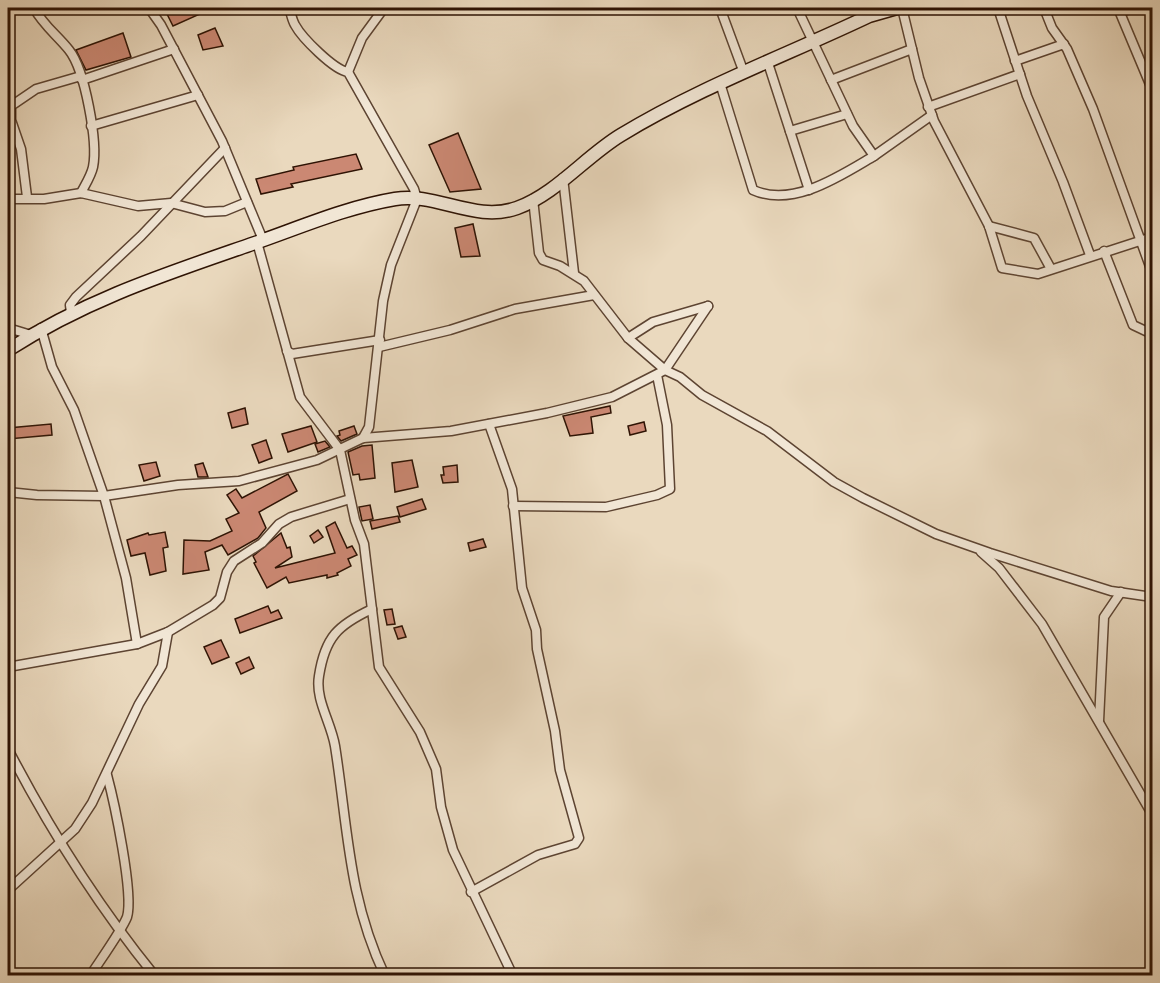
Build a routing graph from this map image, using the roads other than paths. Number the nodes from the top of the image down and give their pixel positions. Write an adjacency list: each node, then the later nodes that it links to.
1 (33, 8): 23 (street)
2 (149, 8): 15 (street)
3 (289, 8): 19 (street)
4 (384, 8): 19 (street)
5 (720, 8): 20 (street)
6 (797, 8): 13 (street)
7 (897, 8): 13 (street)
8 (902, 8): 16 (street)
9 (998, 8): 17 (street)
10 (1044, 8): 14 (street)
11 (1133, 8): 12 (street)
12 (1119, 10): 22 (street)
13 (813, 42): 18 (street); 24 (street)
14 (1064, 44): 17 (street); 45 (street)
15 (174, 49): 23 (street); 27 (street)
16 (912, 49): 24 (street); 28 (street)
17 (1015, 61): 21 (street)
18 (768, 63): 20 (street); 31 (street)
19 (348, 72): 39 (street)
20 (744, 73): 25 (street)
21 (1020, 74): 28 (street); 48 (street)
22 (1150, 74): 26 (street)
23 (82, 78): 30 (street); 37 (street)
24 (831, 80): 29 (street)
25 (720, 83): 34 (street); 35 (street)
26 (1152, 89)
27 (198, 95): 30 (street); 32 (street)
28 (930, 111): 33 (street); 43 (street)
29 (847, 114): 31 (street); 33 (street)
30 (91, 126): 36 (street)
31 (790, 131): 35 (street)
32 (225, 148): 41 (street); 42 (street)
33 (874, 156): 35 (street)
34 (563, 178): 40 (street); 51 (street)
35 (809, 190)
36 (81, 193): 37 (street); 41 (street)
37 (27, 197): 38 (street)
38 (8, 199)
39 (417, 199): 40 (street); 46 (street); 58 (street)
40 (533, 199): 51 (street)
41 (171, 202): 42 (street); 53 (street)
42 (247, 202): 46 (street)
43 (989, 226): 49 (street); 49 (street)
44 (1152, 237): 45 (street)
45 (1140, 240): 47 (street); 50 (street)
46 (260, 241): 53 (street); 60 (street)
47 (1104, 251): 48 (street); 56 (street)
48 (1089, 255): 49 (street)
49 (1051, 269)
50 (1152, 272)
51 (574, 273): 52 (street)
52 (594, 295): 57 (street); 58 (street)
53 (71, 313): 55 (street)
54 (8, 328): 55 (street)
55 (36, 332): 59 (street); 66 (street)
56 (1152, 334)
57 (628, 338): 61 (street); 61 (street)
58 (380, 344): 60 (street); 63 (street)
59 (8, 350)
60 (287, 351): 64 (street)
61 (661, 372): 62 (street); 68 (street); 69 (street)
62 (489, 424): 63 (street); 68 (street)
63 (363, 438): 64 (street)
64 (340, 450): 66 (street); 67 (street)
65 (8, 492): 66 (street)
66 (105, 496): 74 (street)
67 (350, 499): 72 (street); 73 (street)
68 (513, 507): 82 (street)
69 (976, 548): 70 (street); 76 (street)
70 (1121, 592): 71 (street); 76 (street)
71 (1152, 597)
72 (372, 609): 82 (street); 86 (street)
73 (168, 632): 74 (street); 78 (street)
74 (137, 644): 75 (street)
75 (8, 667)
76 (1099, 722): 79 (street)
77 (9, 754): 80 (street)
78 (107, 775): 80 (street); 83 (street)
79 (1152, 814)
80 (61, 842): 81 (street); 83 (street)
81 (8, 890)
82 (471, 892): 87 (street)
83 (118, 929): 84 (street); 85 (street)
84 (90, 975)
85 (155, 975)
86 (385, 975)
87 (513, 975)

